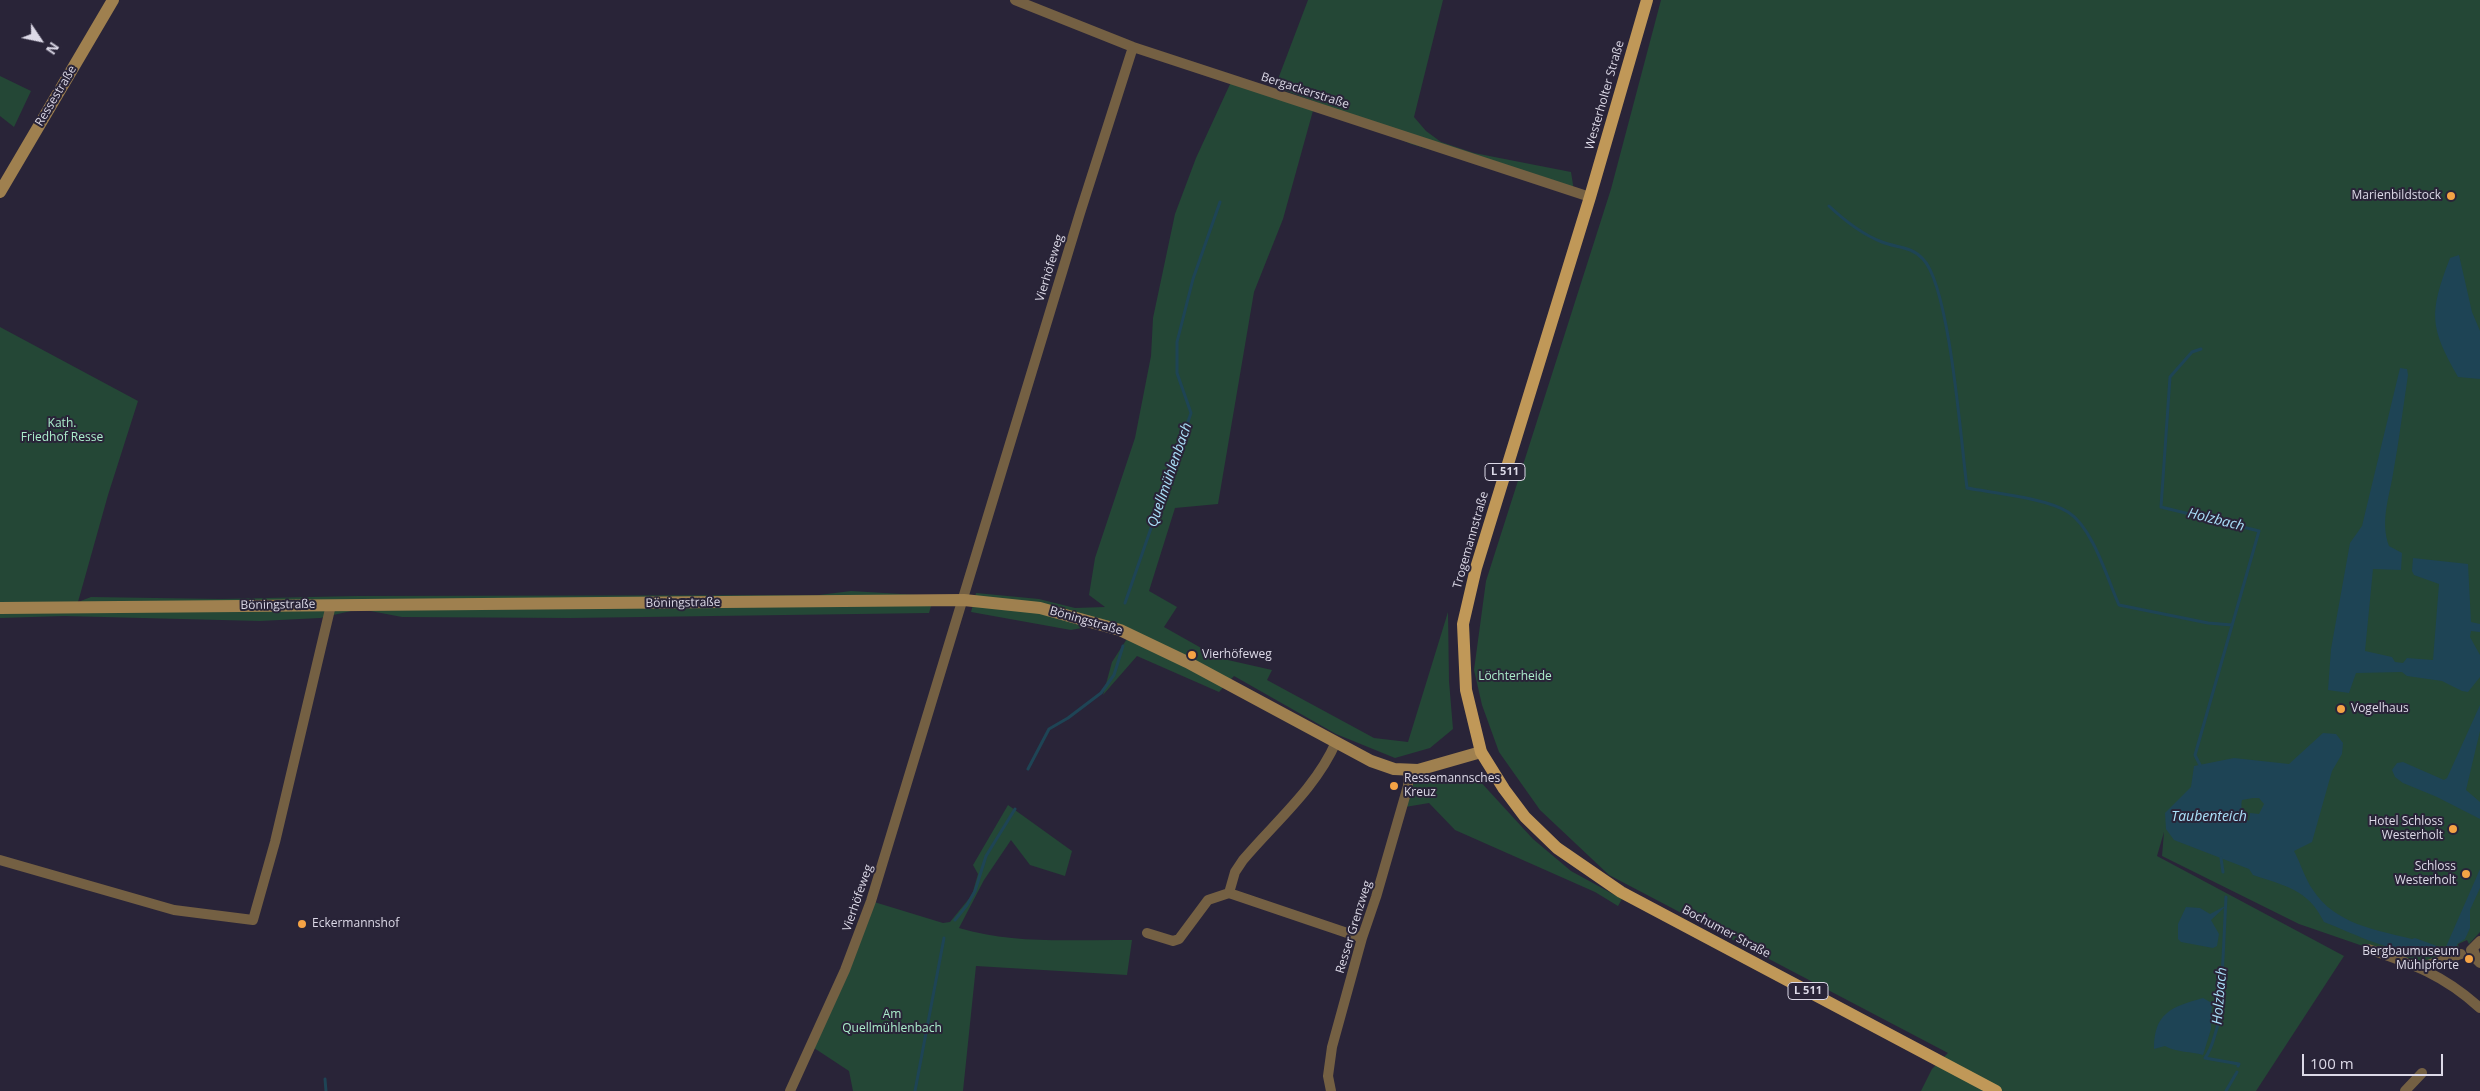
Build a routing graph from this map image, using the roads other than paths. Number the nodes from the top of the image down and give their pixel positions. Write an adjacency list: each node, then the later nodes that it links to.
1 (113, 0): 5 (main road, Ressestraße)
2 (1014, 0): 4 (street, Bergackerstraße)
3 (1647, 0): 7 (main road, Westerholter Straße / L 511)
4 (1133, 47): 7 (street, Bergackerstraße); 8 (street, Vierhöfeweg)
5 (4, 175): 6 (main road, Ressestraße)
6 (0, 192)
7 (1590, 197): 12 (main road, Trogemannstraße / L 511)
8 (964, 600): 9 (main road, Böningstraße); 11 (main road, Böningstraße); 24 (street, Vierhöfeweg)
9 (331, 605): 10 (main road, Böningstraße); 14 (street)
10 (0, 608)
11 (1336, 742): 13 (main road, Böningstraße); 15 (street)
12 (1481, 752): 13 (main road, Böningstraße); 26 (main road, Bochumer Straße / L 511)
13 (1408, 770): 17 (street, Resser Grenzweg)
14 (0, 860)
15 (1229, 893): 16 (street); 17 (street)
16 (1147, 934)
17 (1362, 938): 25 (street, Resser Grenzweg)
18 (2368, 949): 21 (street)
19 (2471, 949): 20 (street); 21 (street)
20 (2480, 963)
21 (2422, 967): 22 (street)
22 (2480, 1008)
23 (2422, 1073): 27 (street)
24 (790, 1091)
25 (1331, 1091)
26 (1996, 1091)
27 (2404, 1091)

